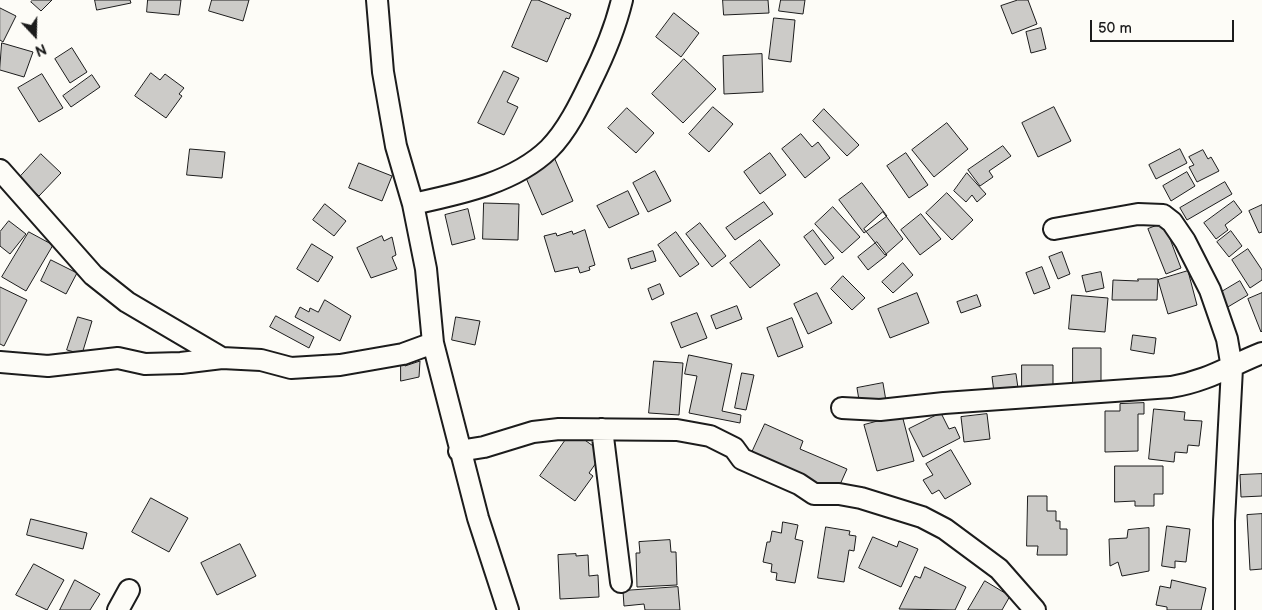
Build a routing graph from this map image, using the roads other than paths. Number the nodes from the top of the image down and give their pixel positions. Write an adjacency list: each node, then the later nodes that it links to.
1 (377, 0): 4 (street)
2 (622, 0): 4 (street)
3 (0, 170): 8 (street)
4 (413, 204): 6 (street)
5 (1054, 230): 10 (street)
6 (433, 343): 8 (street); 13 (street)
7 (1262, 353): 10 (street)
8 (222, 358): 9 (street)
9 (0, 362)
10 (1232, 368): 11 (street); 19 (street)
11 (842, 408)
12 (602, 429): 13 (street); 14 (street); 18 (street)
13 (459, 451): 17 (street)
14 (620, 582)
15 (129, 590): 16 (street)
16 (118, 610)
17 (508, 610)
18 (1034, 610)
19 (1224, 610)

